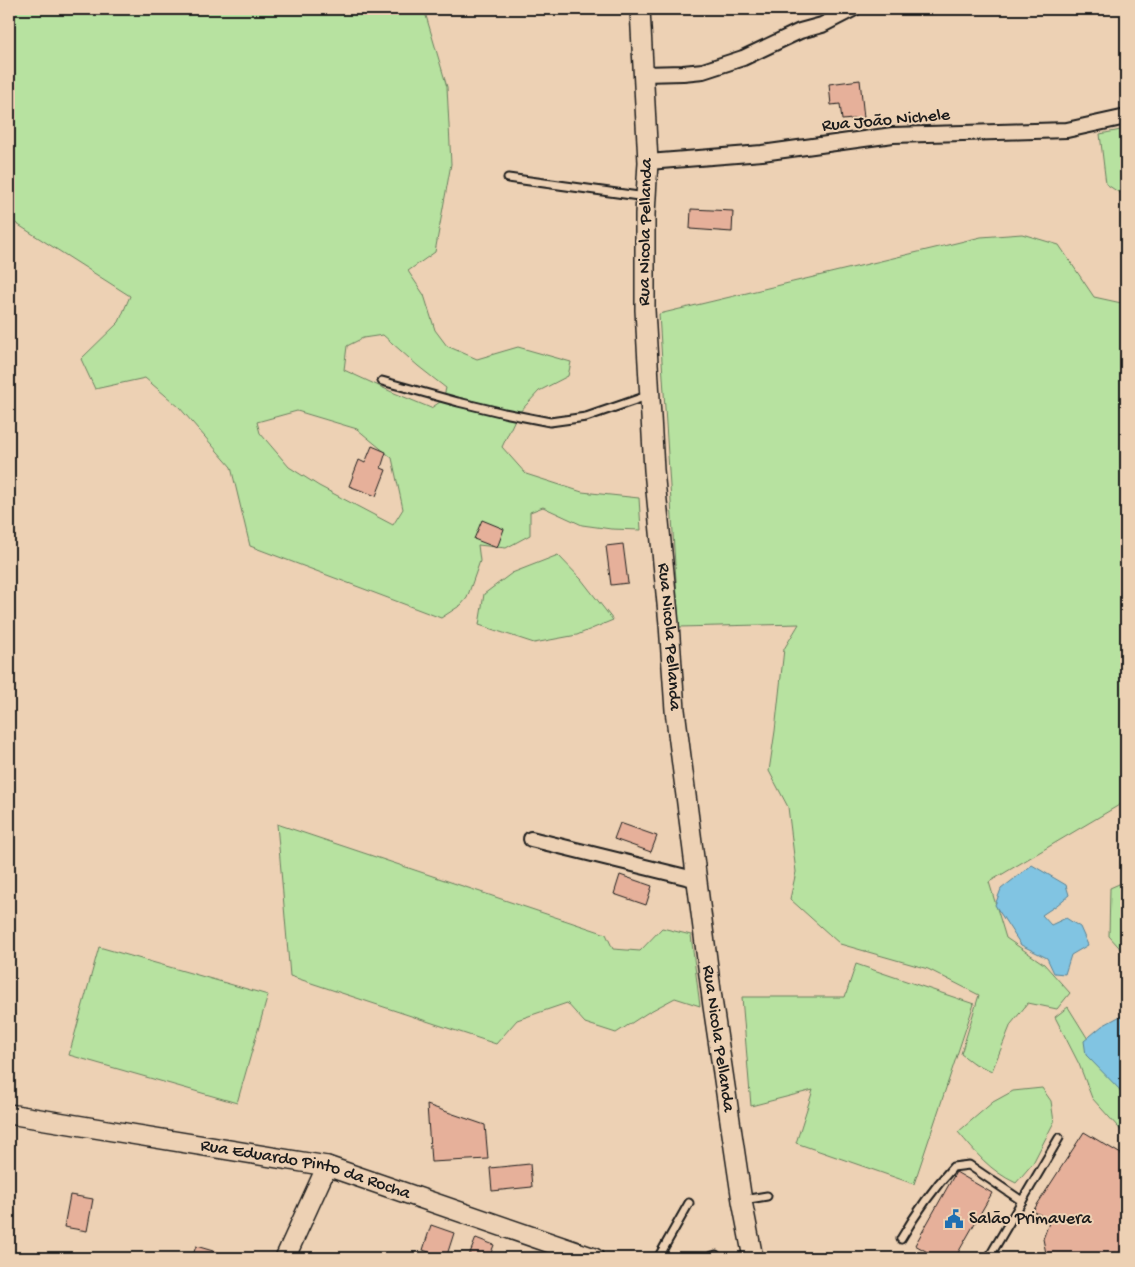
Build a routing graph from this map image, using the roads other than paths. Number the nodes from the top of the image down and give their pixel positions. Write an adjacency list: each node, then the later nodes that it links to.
1 (640, 9): 3 (main road, Rua Nicola Pellanda)
2 (854, 9): 3 (street)
3 (643, 74): 5 (main road, Rua Nicola Pellanda)
4 (1126, 117): 5 (street, Rua João Nichele)
5 (648, 162): 7 (main road, Rua Nicola Pellanda)
6 (508, 178): 7 (lane)
7 (646, 197): 9 (main road, Rua Nicola Pellanda)
8 (382, 381): 9 (lane)
9 (650, 395): 11 (main road, Rua Nicola Pellanda)
10 (531, 839): 11 (street)
11 (698, 880): 16 (main road, Rua Nicola Pellanda)
12 (9, 1114): 14 (main road, Rua Eduardo Pinto da Rocha)
13 (1059, 1138): 17 (lane)
14 (327, 1166): 22 (main road); 23 (main road, Rua Eduardo Pinto da Rocha)
15 (767, 1196): 16 (lane)
16 (742, 1200): 26 (main road, Rua Nicola Pellanda)
17 (1022, 1201): 19 (lane); 20 (lane)
18 (689, 1202): 24 (lane)
19 (900, 1239)
20 (991, 1254)
21 (716, 1255): 25 (lane)
22 (285, 1258)
23 (591, 1258)
24 (658, 1258)
25 (706, 1258)
26 (754, 1258)

